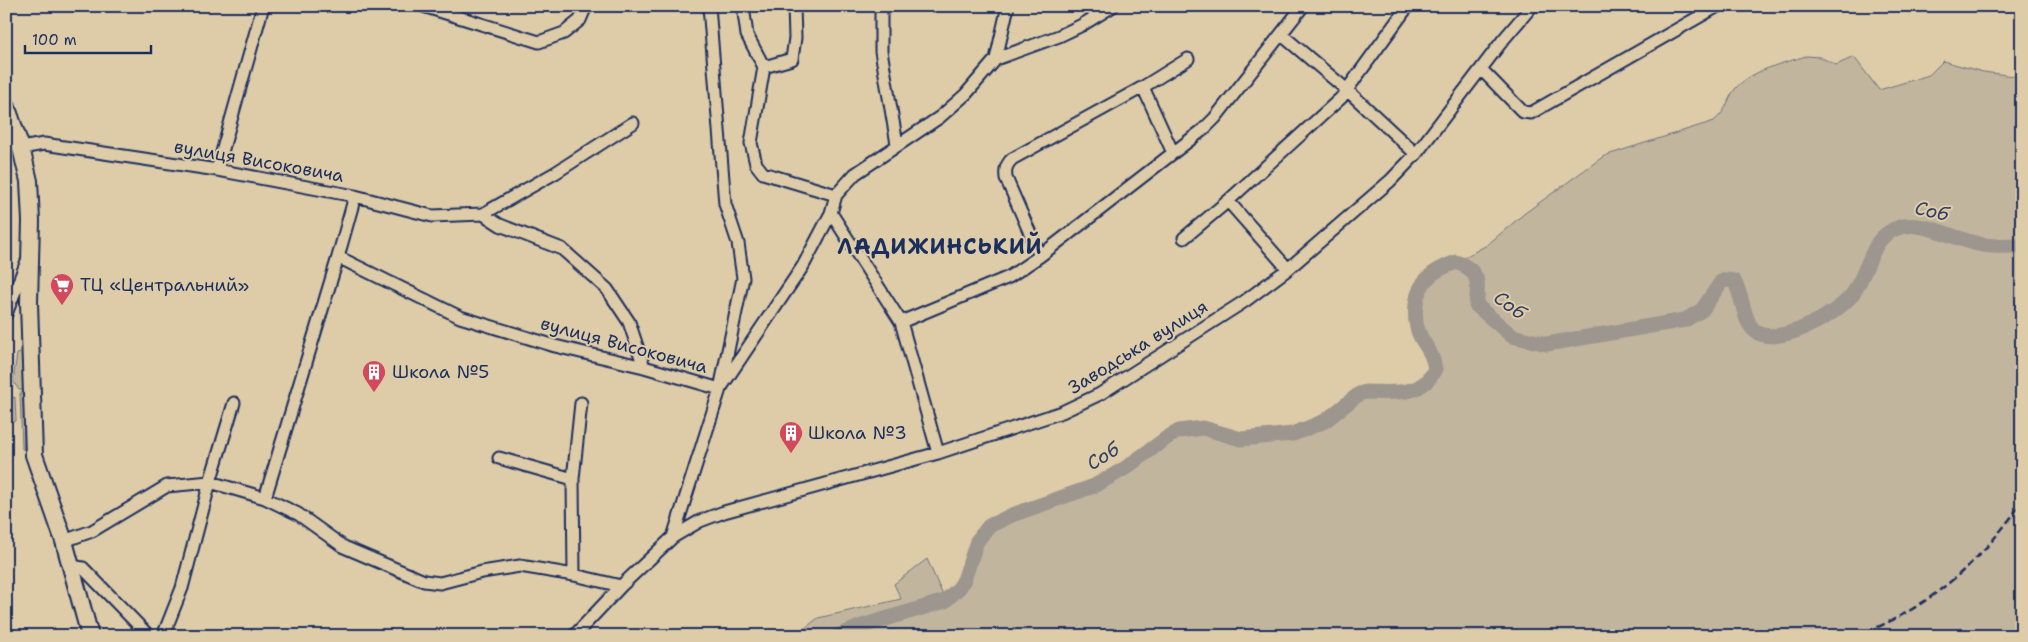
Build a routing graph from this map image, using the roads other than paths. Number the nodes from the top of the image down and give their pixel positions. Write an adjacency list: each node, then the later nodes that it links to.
1 (263, 6): 27 (street)
2 (423, 6): 3 (street)
3 (586, 6)
4 (709, 6): 42 (street)
5 (743, 6): 17 (street)
6 (794, 6): 17 (street)
7 (881, 6): 23 (street)
8 (1008, 6): 15 (street)
9 (1112, 6): 15 (street)
10 (1303, 6): 14 (street)
11 (1408, 6): 20 (street)
12 (1532, 6): 18 (street, Заводська вулиця)
13 (1718, 6): 18 (street)
14 (1282, 35): 20 (street); 25 (street)
15 (996, 59): 23 (street)
16 (1188, 59): 19 (street)
17 (764, 67): 28 (street)
18 (1481, 69): 26 (street, Заводська вулиця)
19 (1142, 87): 25 (street); 35 (street)
20 (1347, 90): 26 (street); 30 (street)
21 (7, 107): 24 (highway)
22 (633, 123): 31 (street)
23 (897, 144): 28 (street)
24 (20, 148): 27 (street, вулиця Високовича); 34 (highway)
25 (1173, 153): 35 (street)
26 (1416, 154): 37 (street, Заводська вулиця)
27 (217, 170): 29 (street, вулиця Високовича)
28 (836, 194): 32 (street)
29 (356, 196): 31 (street); 36 (street, вулиця Високовича)
30 (1228, 201): 33 (street); 37 (street)
31 (482, 214): 41 (street)
32 (831, 214): 40 (street); 42 (street)
33 (1184, 238)
34 (30, 252): 38 (highway); 39 (street)
35 (1040, 256): 40 (street)
36 (338, 257): 41 (street, вулиця Високовича); 49 (street)
37 (1288, 269): 45 (street, Заводська вулиця)
38 (29, 303): 39 (street); 51 (highway)
39 (8, 310)
40 (901, 322): 45 (street)
41 (644, 367): 42 (street, вулиця Високовича)
42 (720, 389): 50 (street)
43 (234, 403): 48 (street)
44 (581, 403): 47 (street)
45 (938, 453): 50 (street, Заводська вулиця)
46 (499, 458): 47 (street)
47 (573, 479): 53 (street)
48 (210, 482): 49 (street); 51 (street); 57 (street)
49 (265, 498): 53 (street)
50 (674, 537): 54 (street, Заводська вулиця)
51 (64, 540): 52 (highway)
52 (71, 566): 55 (highway); 56 (street)
53 (574, 575): 54 (street)
54 (621, 586): 58 (street, Заводська вулиця)
55 (90, 636)
56 (149, 636)
57 (163, 636)
58 (574, 636)

